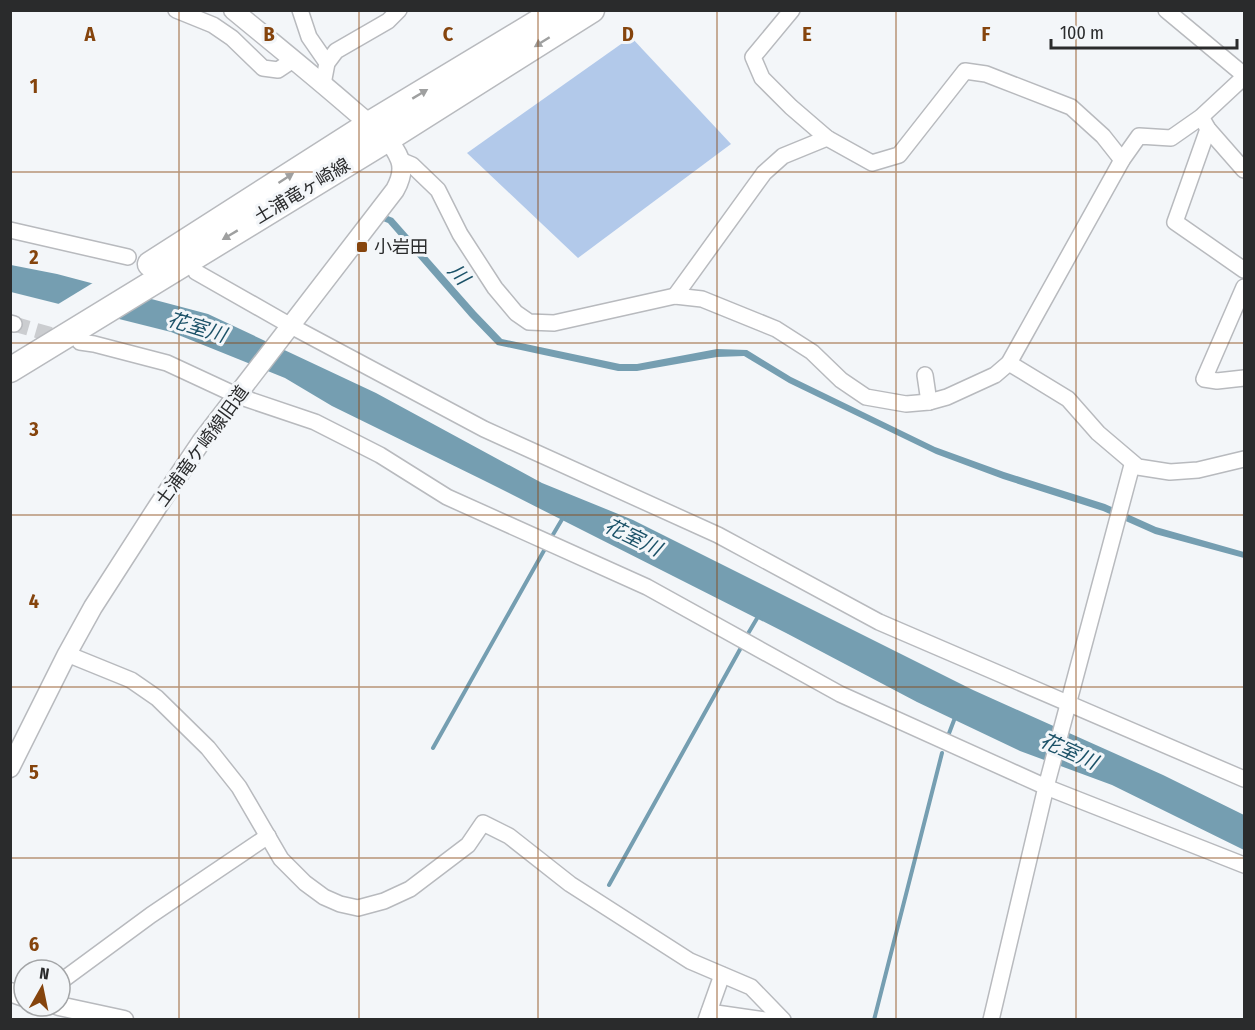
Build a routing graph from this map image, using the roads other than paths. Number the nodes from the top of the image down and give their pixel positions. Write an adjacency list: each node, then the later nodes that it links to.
1 (176, 10): 9 (street)
2 (233, 10): 9 (street)
3 (300, 10): 10 (street)
4 (399, 10): 10 (street)
5 (558, 10): 14 (main road, 土浦竜ヶ崎線, one-way to 5)
6 (592, 10): 14 (main road, 土浦竜ヶ崎線, one-way to 14)
7 (792, 10): 15 (street)
8 (1166, 10): 11 (street)
9 (293, 60): 12 (street)
10 (327, 63): 12 (street)
11 (1245, 76): 13 (street)
12 (324, 84): 14 (street)
13 (1204, 123): 17 (street); 18 (street); 20 (street)
14 (379, 132): 16 (street); 21 (main road, 土浦竜ヶ崎線)
15 (827, 138): 17 (street); 24 (street)
16 (400, 160): 24 (street); 25 (street, 土浦竜ケ崎線旧道)
17 (1122, 160): 28 (street)
18 (1245, 170)
19 (10, 230): 21 (street)
20 (1245, 270)
21 (138, 271): 26 (main road, 土浦竜ヶ崎線)
22 (196, 272): 25 (street)
23 (1245, 287): 31 (street)
24 (675, 296): 33 (street)
25 (289, 329): 32 (street, 土浦竜ケ崎線旧道); 37 (street)
26 (67, 334): 27 (main road, 土浦竜ヶ崎線); 29 (main road, 土浦竜ヶ崎線); 32 (street)
27 (10, 351)
28 (1010, 363): 33 (street); 35 (street)
29 (10, 370)
30 (925, 375): 33 (street)
31 (1245, 378)
32 (241, 392): 36 (street, 土浦竜ケ崎線旧道); 42 (street)
33 (928, 402)
34 (1245, 459): 35 (street)
35 (1132, 465): 37 (street)
36 (67, 654): 38 (street, 土浦竜ケ崎線旧道); 43 (street)
37 (1069, 705): 41 (street); 42 (street)
38 (28, 731): 39 (street); 40 (street, 土浦竜ケ崎線旧道)
39 (10, 739)
40 (10, 768)
41 (1245, 779)
42 (1046, 787): 44 (street); 52 (street)
43 (268, 836): 45 (street); 46 (street)
44 (1245, 865)
45 (72, 973)
46 (722, 975): 48 (street); 51 (street)
47 (72, 1009): 49 (street)
48 (707, 1016): 50 (street)
49 (124, 1020)
50 (765, 1020)
51 (783, 1020)
52 (991, 1020)

